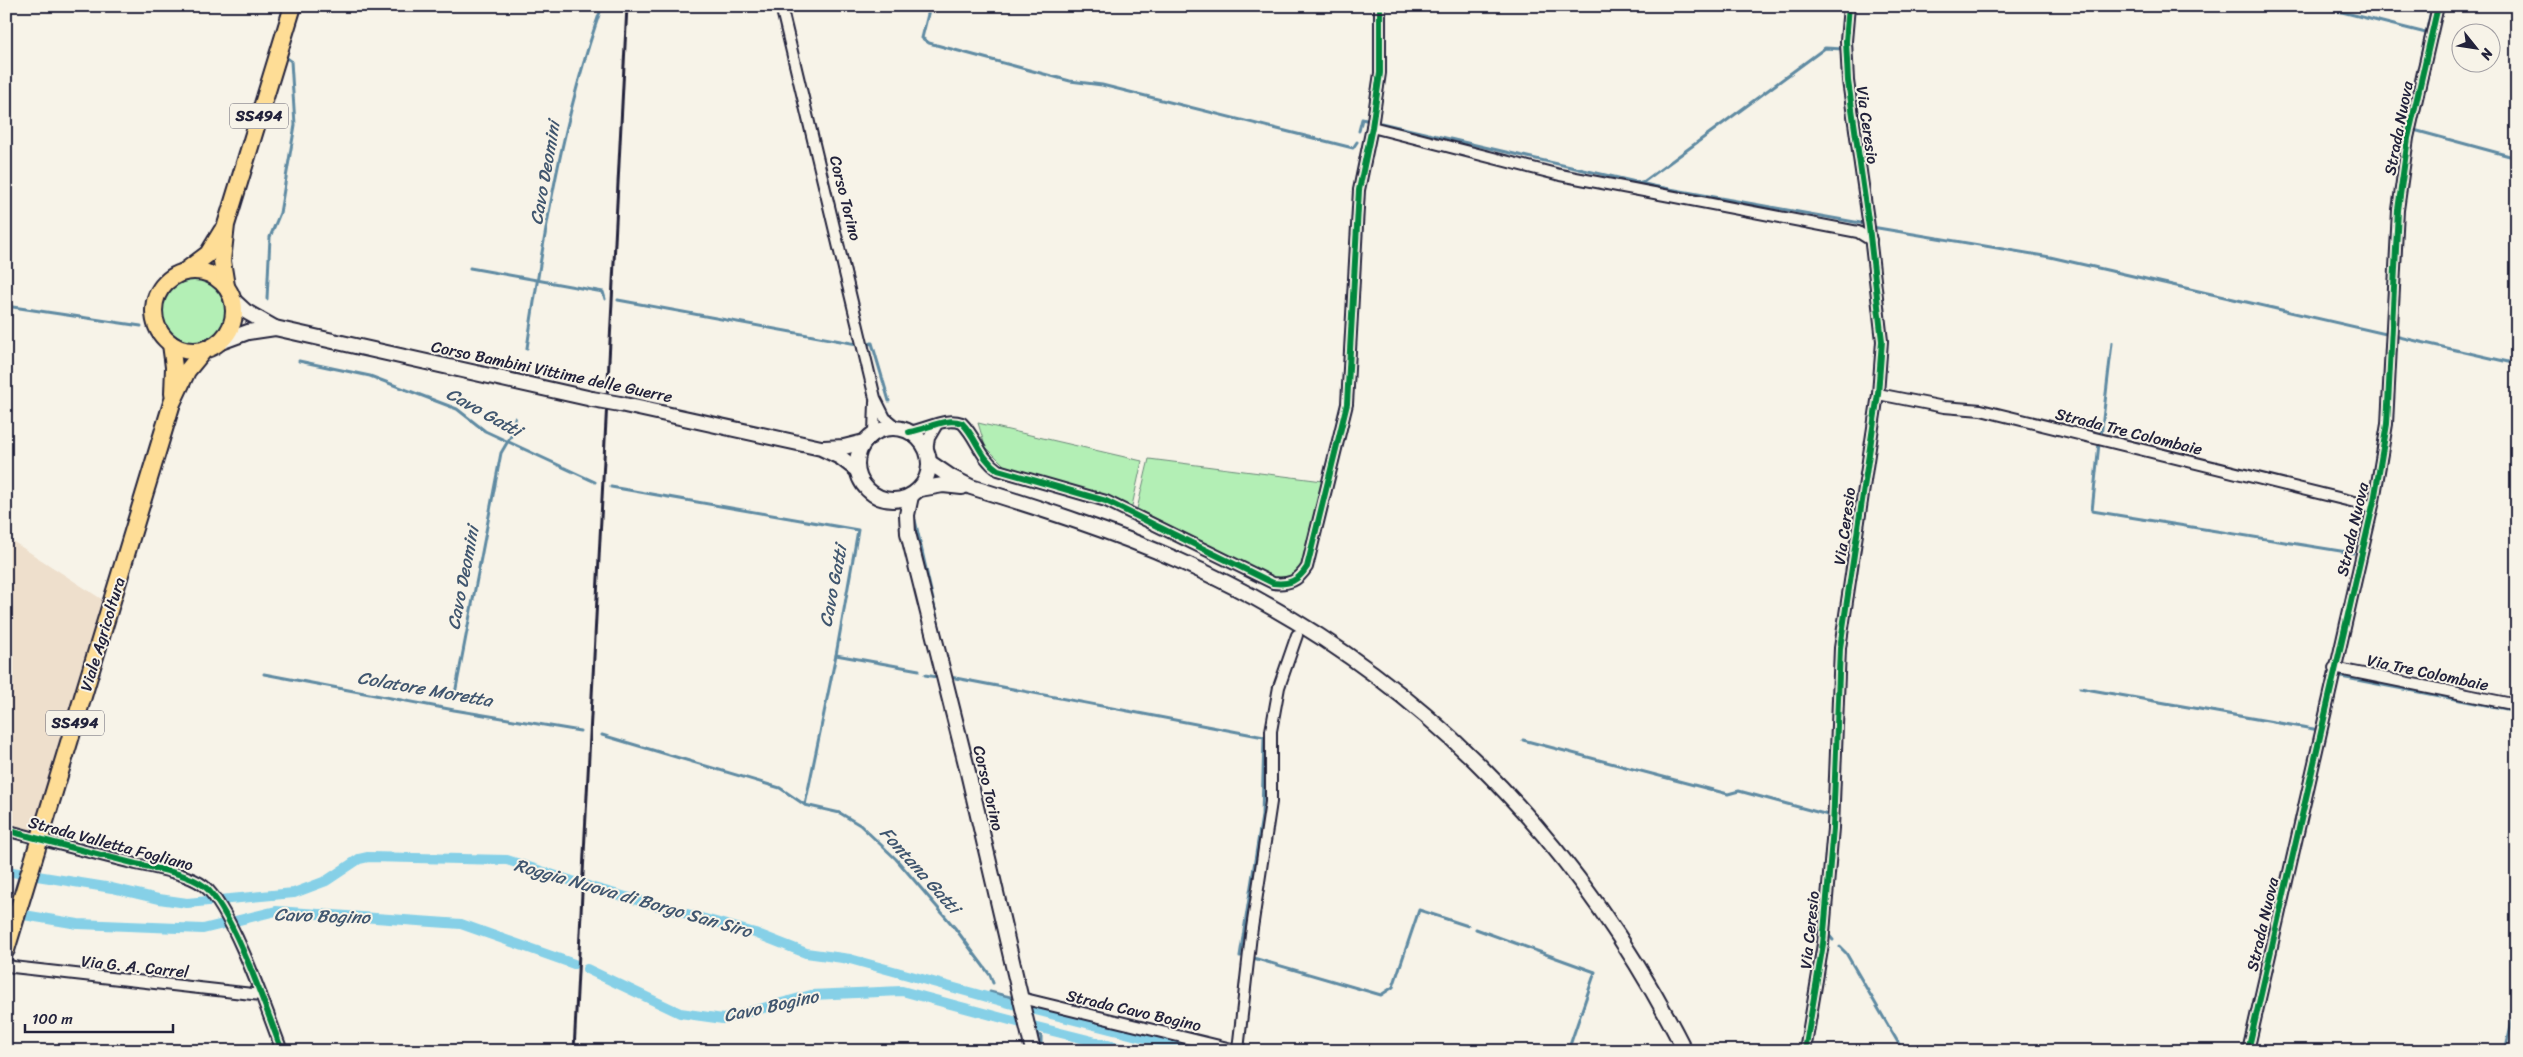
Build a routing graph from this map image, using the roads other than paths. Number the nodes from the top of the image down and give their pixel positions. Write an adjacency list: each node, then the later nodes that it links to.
1 (293, 6): 7 (main road, Viale Agricoltura / SS494)
2 (781, 6): 15 (street, Corso Torino)
3 (1380, 6): 6 (street)
4 (1849, 6): 8 (street, Via Ceresio)
5 (2438, 6): 26 (street, Strada Nuova)
6 (1372, 127): 8 (street); 17 (street)
7 (226, 225): 9 (main road, Viale Agricoltura / SS494); 10 (main road, Viale Agricoltura / SS494)
8 (1871, 240): 14 (street, Via Ceresio)
9 (184, 272): 10 (main road); 12 (main road, Viale Agricoltura)
10 (230, 293): 11 (main road, Corso Bambini Vittime delle Guerre); 13 (main road, Viale Agricoltura)
11 (275, 328): 13 (main road, Corso Bambini Vittime delle Guerre); 20 (main road, Corso Bambini Vittime delle Guerre, bridge)
12 (171, 344): 13 (main road); 16 (main road, Viale Agricoltura / SS494)
13 (211, 346): 16 (main road, Viale Agricoltura / SS494)
14 (1878, 394): 26 (street, Strada Tre Colombaie); 41 (street, Via Ceresio)
15 (876, 398): 18 (street, Corso Torino); 19 (street, Corso Torino)
16 (172, 403): 32 (main road, Viale Agricoltura / SS494)
17 (936, 426): 18 (street); 21 (street)
18 (903, 430): 19 (main road); 21 (main road)
19 (869, 438): 20 (main road); 22 (main road)
20 (821, 448): 22 (main road)
21 (928, 456): 23 (main road); 24 (main road)
22 (857, 470): 25 (main road)
23 (971, 487): 24 (main road); 40 (main road)
24 (915, 493): 25 (main road); 27 (main road, Corso Torino)
25 (883, 500): 27 (main road, Corso Torino)
26 (2371, 506): 29 (street, Strada Nuova)
27 (908, 533): 36 (main road, Corso Torino)
28 (1297, 635): 37 (street)
29 (2334, 668): 30 (street, Via Tre Colombaie); 42 (street, Strada Nuova)
30 (2517, 705)
31 (6, 830): 32 (street, Strada Valletta Fogliano)
32 (40, 839): 33 (main road, Viale Agricoltura / SS494); 35 (street, Strada Valletta Fogliano)
33 (6, 950)
34 (6, 964): 35 (street, Via G. A. Carrel)
35 (260, 995): 38 (street, Strada Valletta Fogliano)
36 (1022, 1004): 37 (street, Strada Cavo Bogino); 39 (main road, Corso Torino)
37 (1239, 1050)
38 (282, 1051)
39 (1033, 1051)
40 (1685, 1051)
41 (1805, 1051)
42 (2248, 1051)

